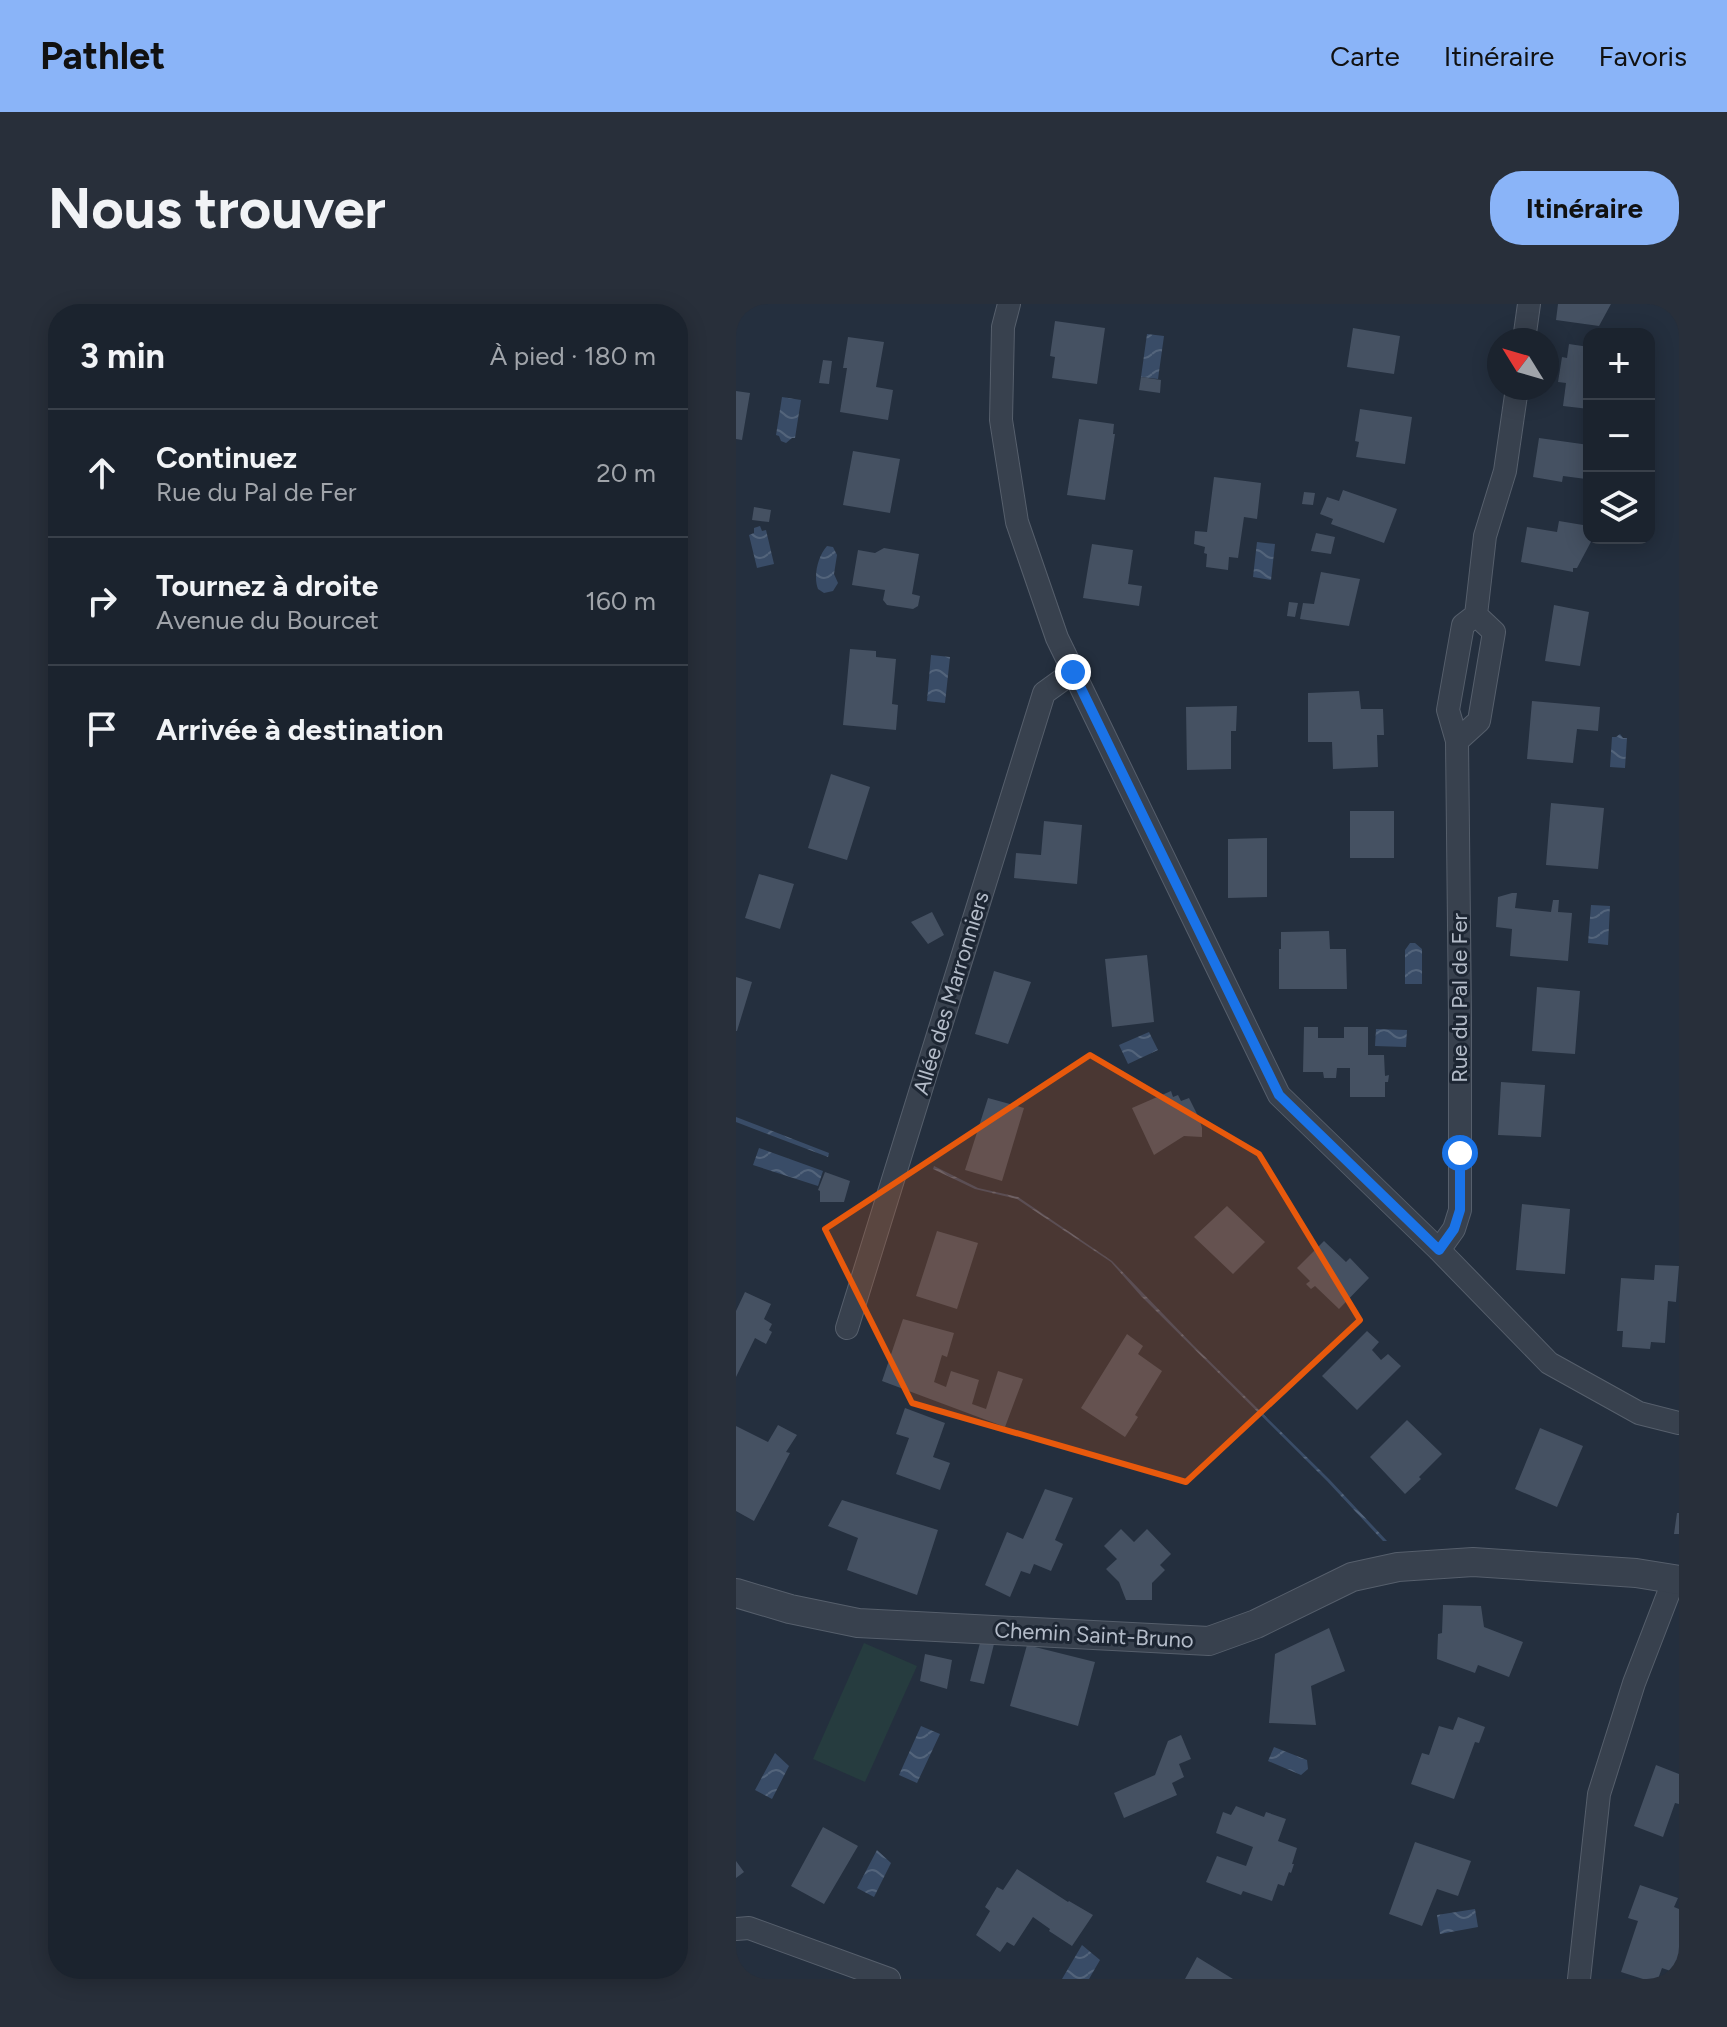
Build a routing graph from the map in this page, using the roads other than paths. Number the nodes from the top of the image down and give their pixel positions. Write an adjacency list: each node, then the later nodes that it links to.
1 (1009, 304): 6 (street)
2 (1529, 304): 3 (street)
3 (1526, 328)
4 (1515, 400): 5 (street, Rue du Pal de Fer)
5 (1476, 615): 7 (street, Rue du Pal de Fer); 7 (street)
6 (1073, 672): 8 (street); 9 (street, Allée des Marronniers)
7 (1457, 741): 8 (street, Rue du Pal de Fer)
8 (1439, 1250): 10 (street)
9 (847, 1328)
10 (1679, 1423)
11 (1677, 1580): 12 (street, Chemin Saint-Bruno); 15 (street)
12 (736, 1593)
13 (736, 1929): 14 (street)
14 (889, 1979)
15 (1579, 1979)

